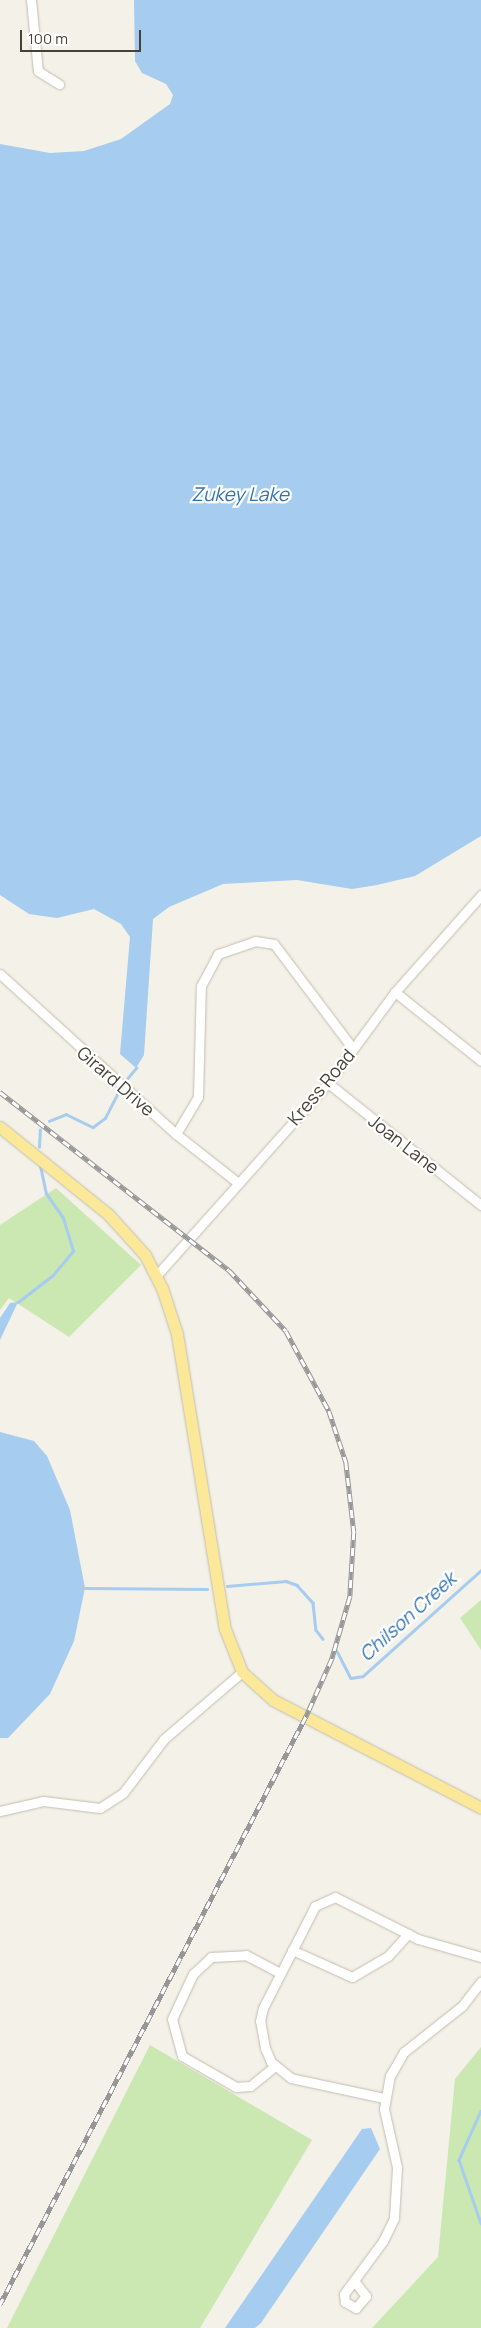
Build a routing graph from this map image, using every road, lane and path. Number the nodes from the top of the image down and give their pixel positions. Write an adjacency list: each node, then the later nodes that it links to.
1 (31, 0): 2 (street)
2 (59, 84)
3 (481, 895): 5 (street, Kress Road)
4 (0, 974): 10 (street, Girard Drive)
5 (395, 992): 6 (street, Kress Road); 7 (street)
6 (353, 1049): 8 (street, Kress Road); 10 (street)
7 (481, 1061)
8 (328, 1084): 11 (street, Kress Road); 12 (street, Joan Lane)
9 (0, 1127): 13 (main road)
10 (176, 1134): 11 (street, Girard Drive)
11 (238, 1182): 13 (street, Kress Road)
12 (481, 1205)
13 (156, 1276): 14 (main road)
14 (242, 1672): 15 (main road); 16 (street)
15 (481, 1808)
16 (0, 1811)
17 (408, 1934): 18 (street); 18 (street); 19 (street)
18 (292, 1950): 20 (street)
19 (481, 1957)
20 (280, 1973): 22 (street); 22 (street)
21 (481, 1982): 23 (street)
22 (275, 2066): 23 (street)
23 (384, 2098): 24 (street)
24 (355, 2282)

